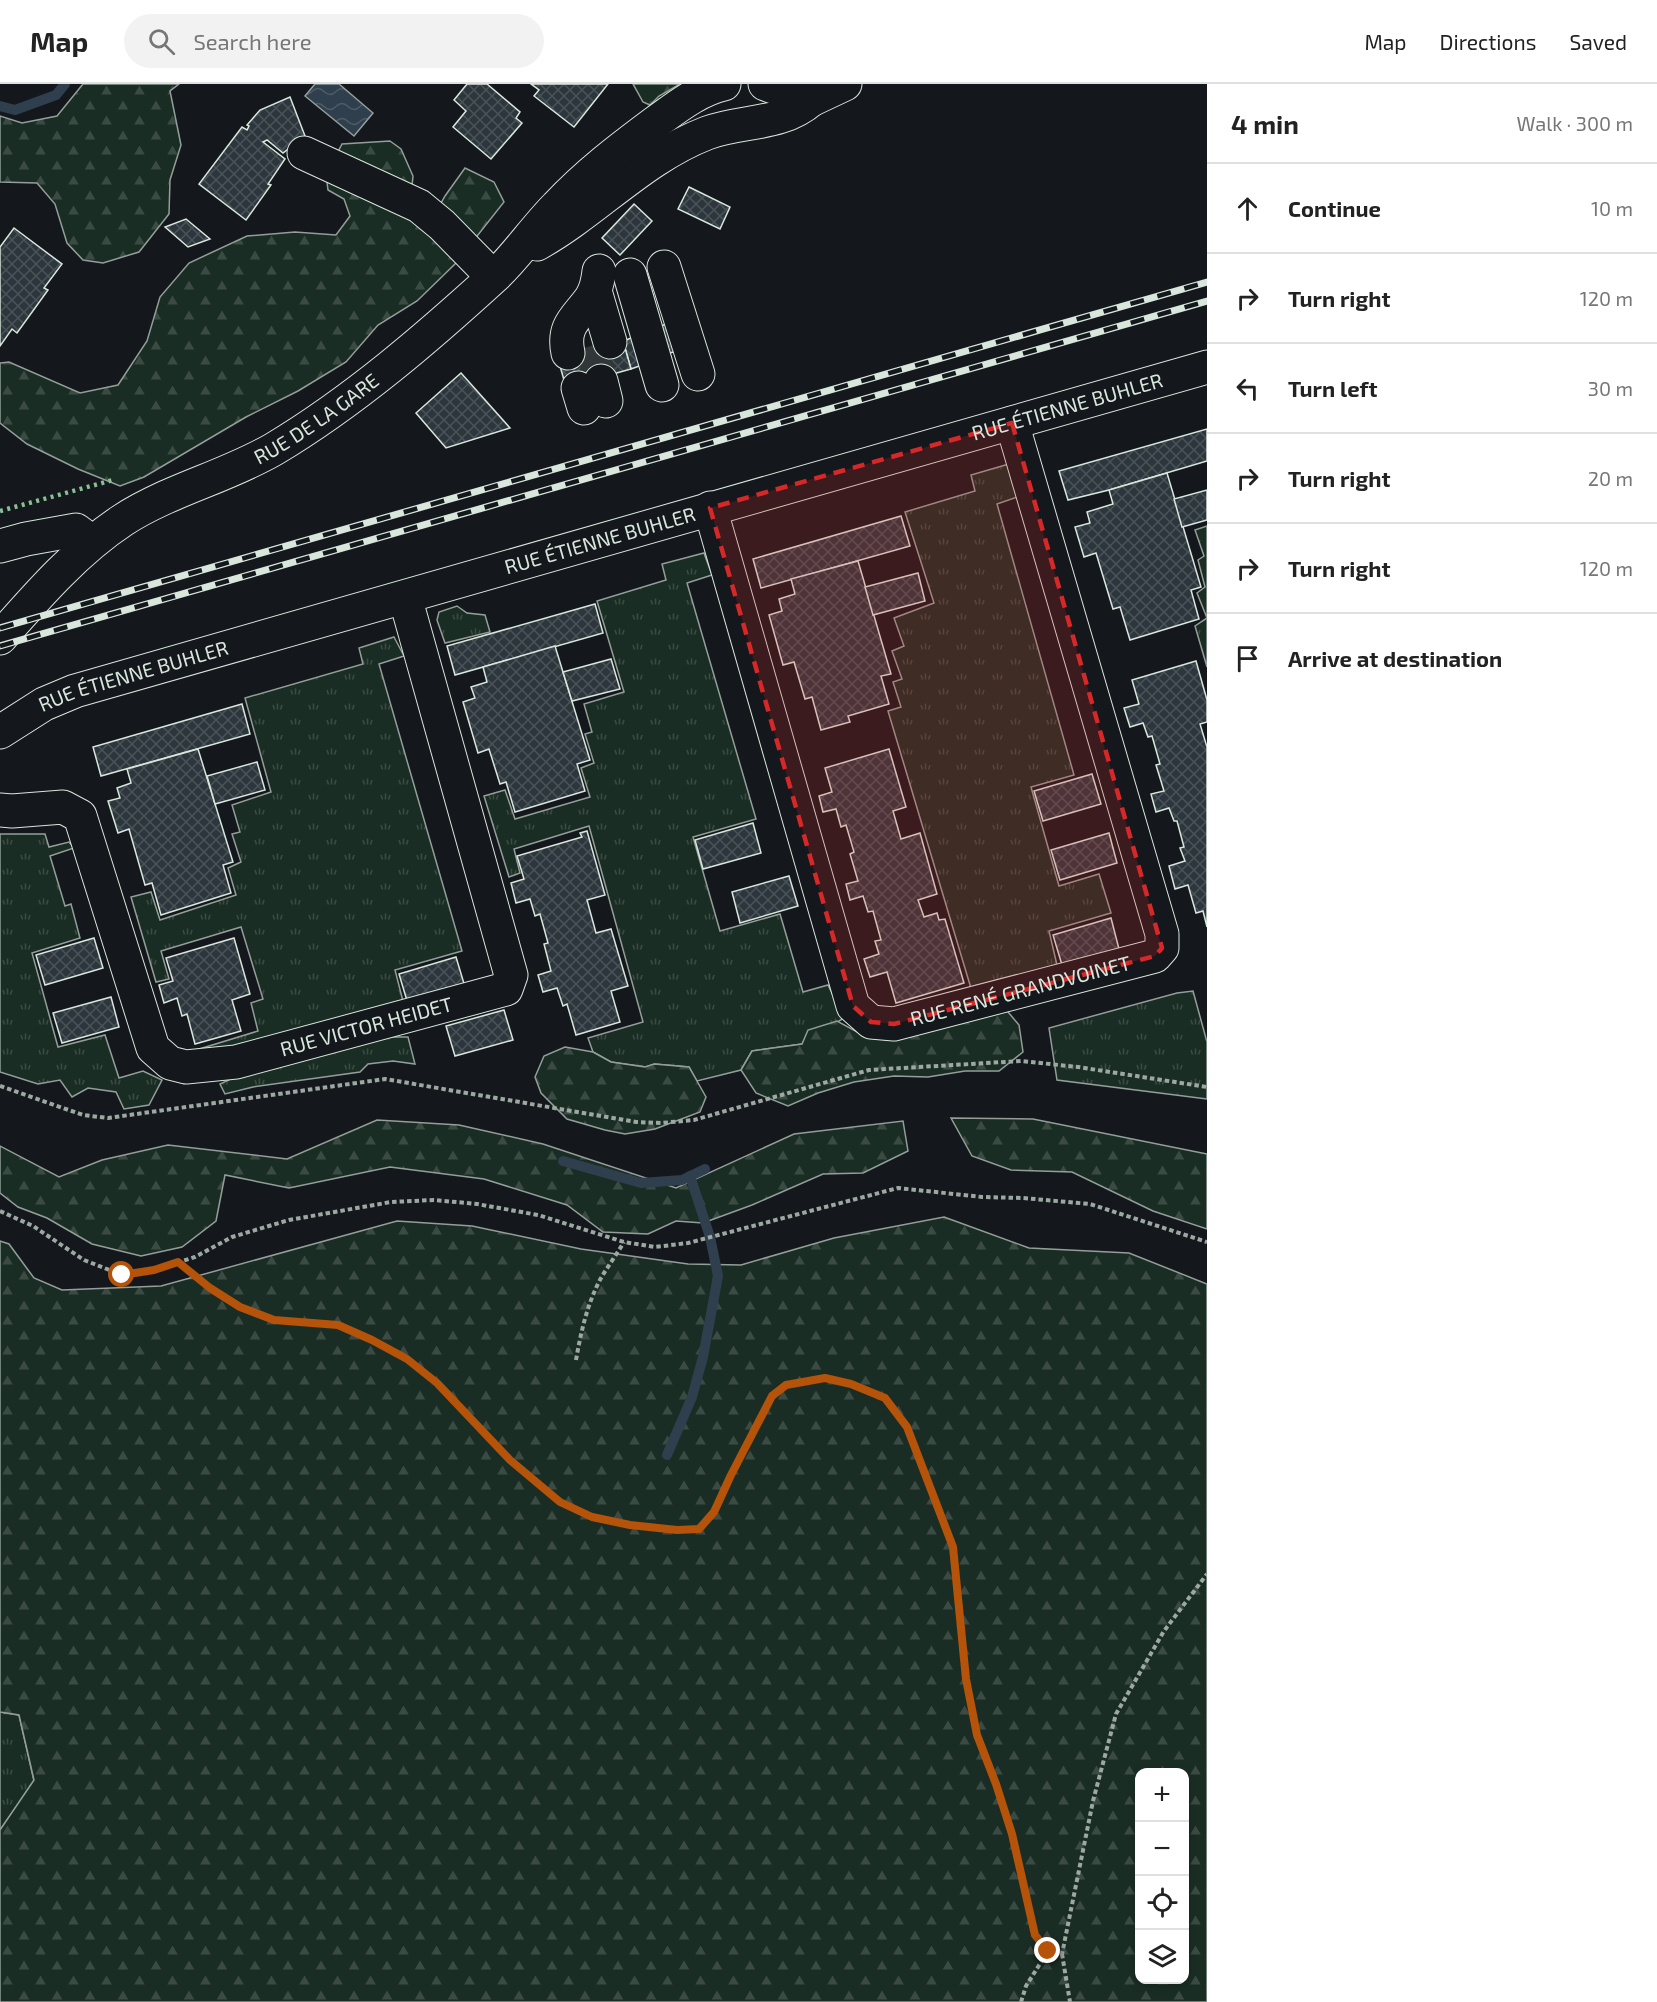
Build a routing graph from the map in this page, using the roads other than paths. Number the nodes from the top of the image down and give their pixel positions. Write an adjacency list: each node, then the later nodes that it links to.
1 (720, 84): 5 (street); 6 (street); 8 (street, RUE DE LA GARE)
2 (765, 84): 4 (street)
3 (845, 84): 4 (street, RUE DE LA GARE)
4 (811, 100): 5 (street, RUE DE LA GARE)
5 (746, 123): 6 (street, RUE DE LA GARE)
6 (674, 149): 8 (street, RUE DE LA GARE)
7 (304, 153): 8 (street)
8 (504, 267): 16 (street, RUE DE LA GARE)
9 (664, 267): 12 (street)
10 (601, 287): 10 (street); 13 (street)
11 (1207, 367): 14 (street, RUE ÉTIENNE BUHLER)
12 (698, 374)
13 (662, 385)
14 (1012, 423): 15 (street, RUE ÉTIENNE BUHLER); 15 (street, RUE RENÉ GRANDVOINET)
15 (710, 508): 18 (street, RUE ÉTIENNE BUHLER)
16 (92, 542): 17 (street); 19 (street, RUE DE LA GARE)
17 (0, 546)
18 (405, 597): 20 (street, RUE ÉTIENNE BUHLER); 21 (street, RUE VICTOR HEIDET)
19 (0, 638)
20 (0, 732)
21 (0, 810)

